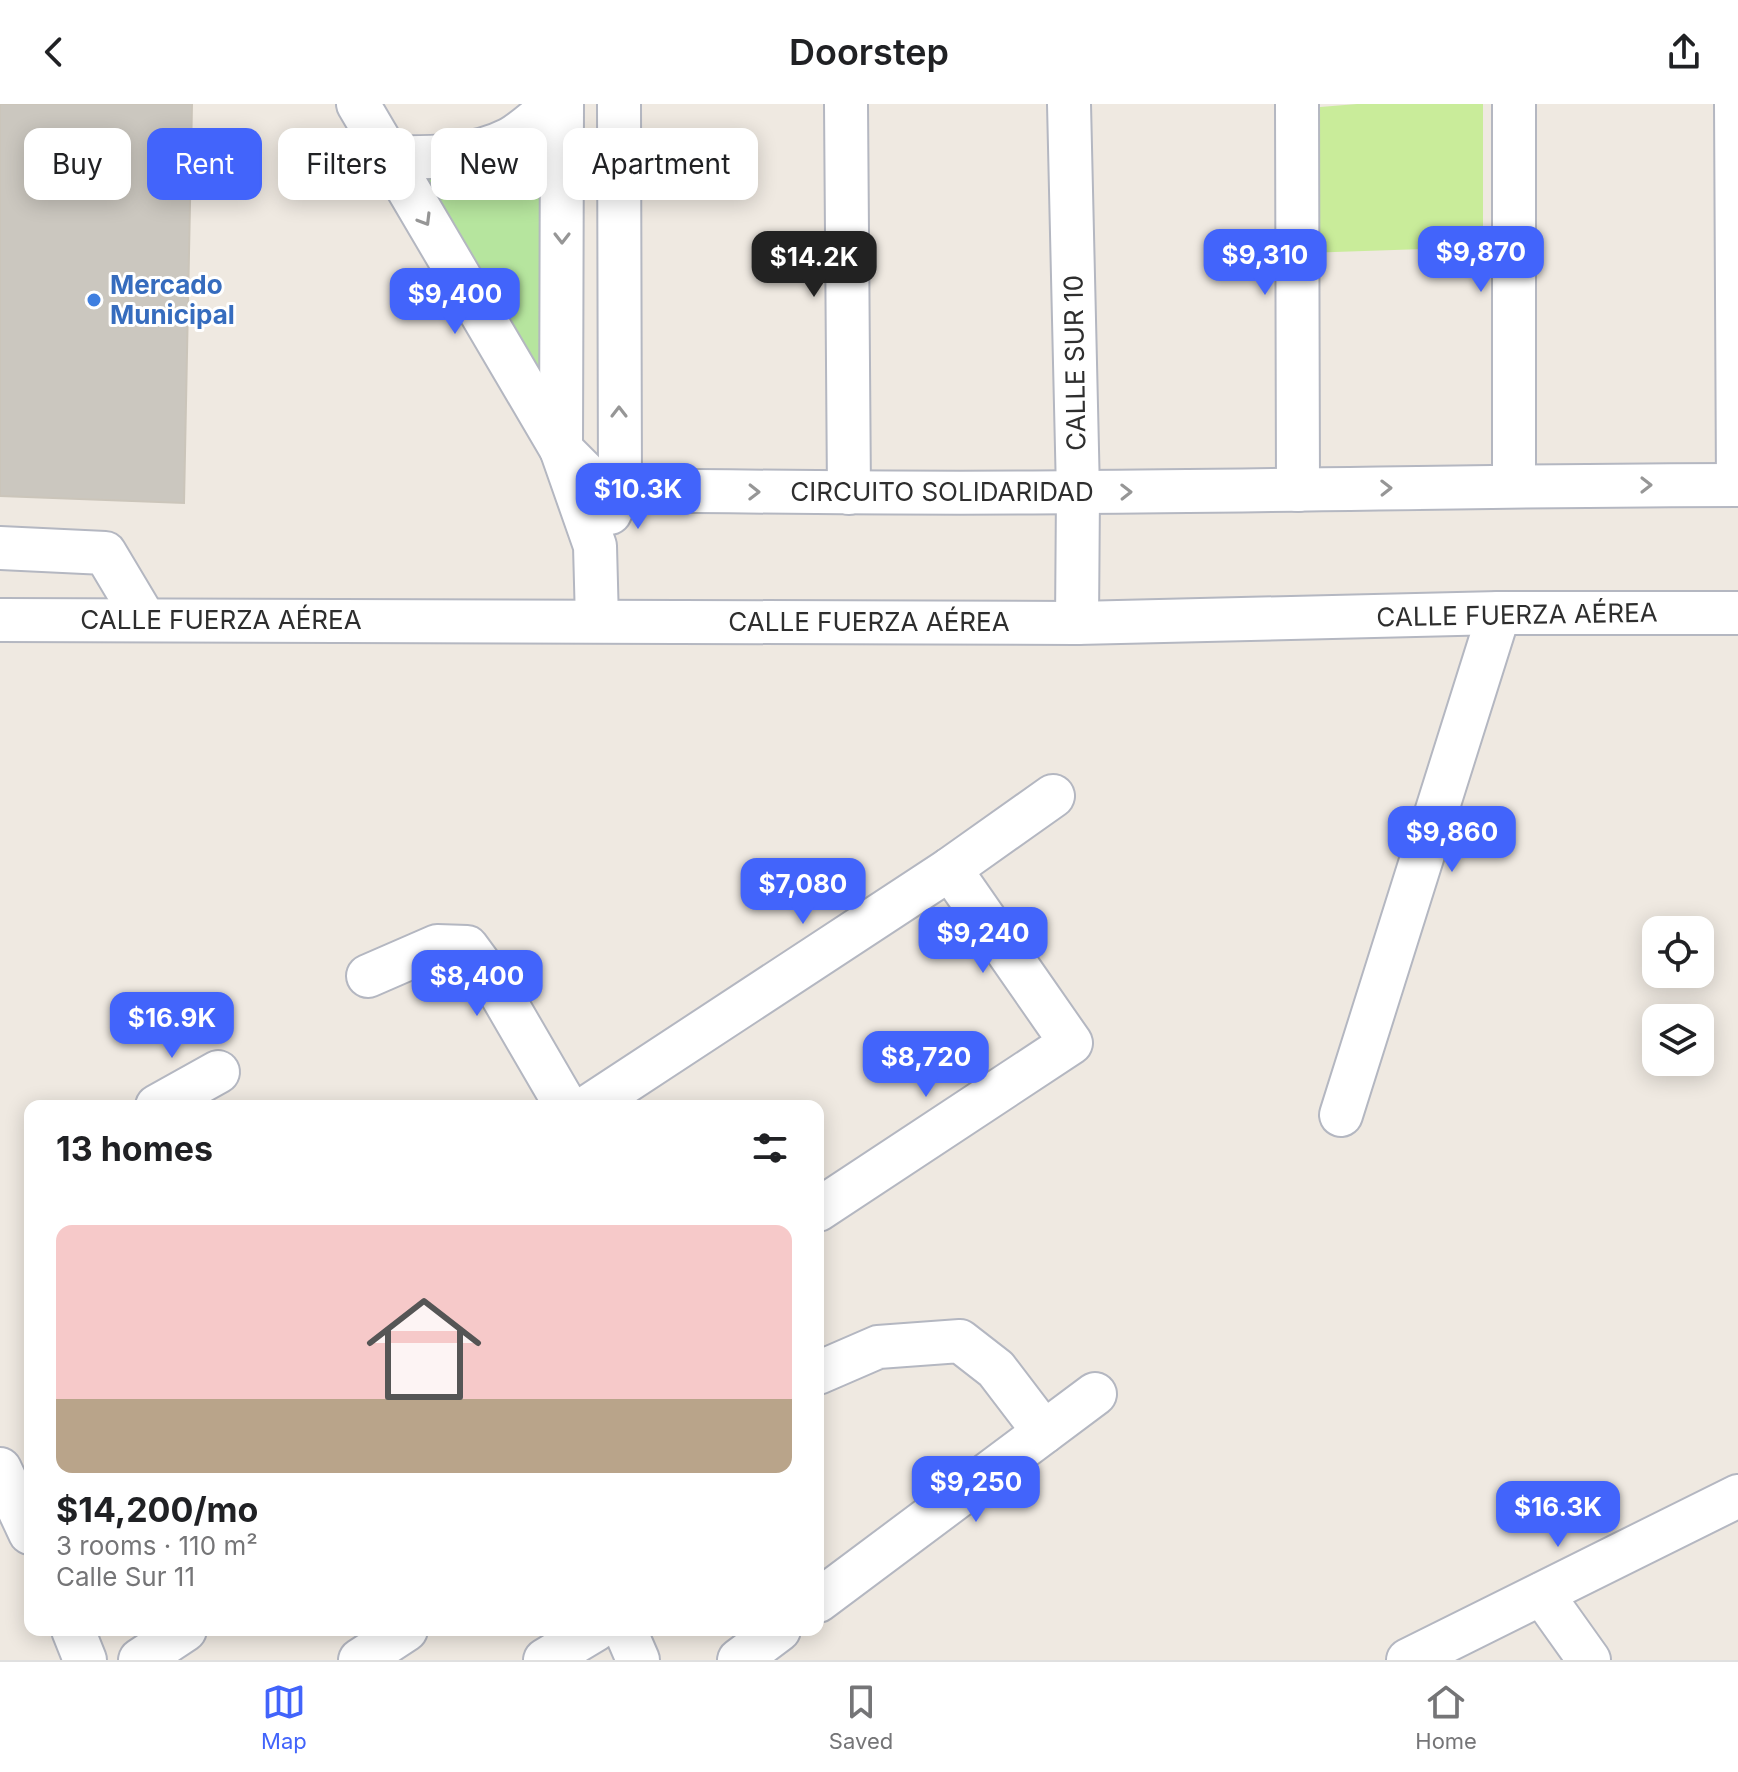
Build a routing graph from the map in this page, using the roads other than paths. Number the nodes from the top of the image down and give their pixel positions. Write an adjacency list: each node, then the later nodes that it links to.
1 (358, 104): 10 (street, CIRCUITO SOLIDARIDAD)
2 (555, 104): 11 (street)
3 (562, 104): 13 (street, one-way to 13)
4 (619, 104): 16 (street, one-way to 4)
5 (846, 104): 19 (street)
6 (1069, 104): 18 (street, CALLE SUR 10)
7 (1297, 104): 17 (street)
8 (1514, 104): 14 (street)
9 (1736, 104): 15 (street)
10 (371, 128)
11 (415, 158)
12 (413, 200): 13 (street, CIRCUITO SOLIDARIDAD, one-way to 13)
13 (561, 449): 16 (street, CIRCUITO SOLIDARIDAD); 20 (street)
14 (1514, 484): 15 (street, CIRCUITO SOLIDARIDAD, one-way to 15); 17 (street, CIRCUITO SOLIDARIDAD, one-way to 14)
15 (1738, 485)
16 (620, 490): 19 (street, CIRCUITO SOLIDARIDAD, one-way to 19); 20 (street)
17 (1298, 490): 18 (street, CIRCUITO SOLIDARIDAD, one-way to 17)
18 (1078, 492): 19 (street, CIRCUITO SOLIDARIDAD); 27 (street, CALLE SUR 10)
19 (849, 493)
20 (595, 546): 26 (street)
21 (0, 548): 25 (street)
22 (1499, 613): 23 (street, CALLE FUERZA AÉREA); 27 (street, CALLE FUERZA AÉREA); 35 (street)
23 (1738, 613)
24 (0, 620): 25 (street, CALLE FUERZA AÉREA)
25 (145, 620): 26 (street, CALLE FUERZA AÉREA)
26 (597, 621): 27 (street, CALLE FUERZA AÉREA)
27 (1077, 623)
28 (1053, 796): 29 (street)
29 (950, 869): 34 (street); 36 (street)
30 (368, 976): 33 (street)
31 (218, 1072): 32 (street)
32 (170, 1100)
33 (563, 1100)
34 (598, 1100)
35 (1341, 1115)
36 (824, 1206)
37 (824, 1370): 39 (street)
38 (1095, 1394): 39 (street)
39 (1044, 1432): 44 (street)
40 (13, 1478): 42 (street)
41 (1738, 1496): 43 (street)
42 (24, 1514)
43 (1542, 1594): 57 (street); 58 (street)
44 (824, 1597)
45 (75, 1636): 51 (street)
46 (176, 1636): 52 (street)
47 (397, 1636): 53 (street)
48 (585, 1636): 54 (street)
49 (628, 1636): 55 (street)
50 (771, 1636): 56 (street)
51 (85, 1660)
52 (140, 1660)
53 (360, 1660)
54 (545, 1660)
55 (638, 1660)
56 (739, 1660)
57 (1408, 1660)
58 (1589, 1660)

